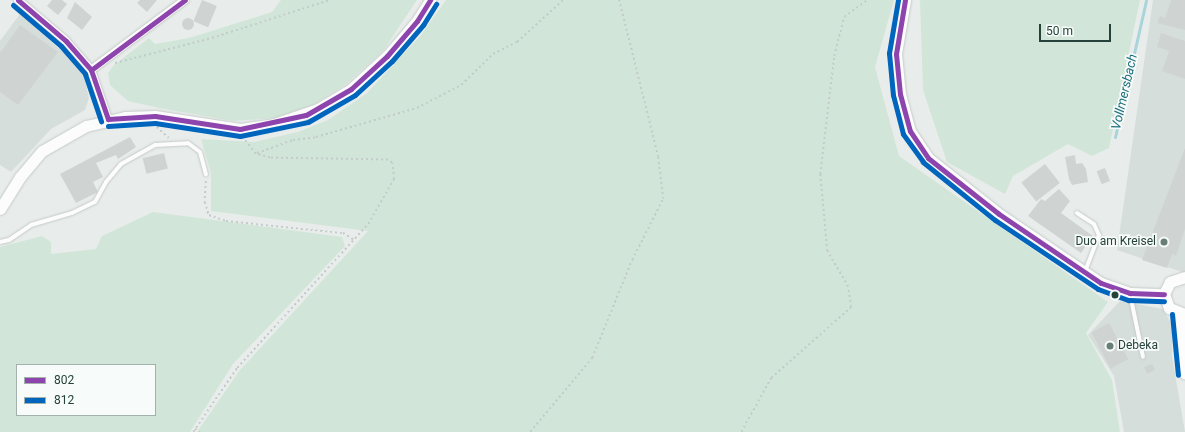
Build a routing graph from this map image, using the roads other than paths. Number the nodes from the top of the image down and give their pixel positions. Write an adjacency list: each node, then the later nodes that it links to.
1 (18, 0): 5 (street)
2 (430, 0): 6 (street)
3 (906, 0): 11 (street)
4 (180, 1): 5 (street)
5 (91, 70): 6 (street)
6 (108, 119): 8 (street)
7 (206, 174): 10 (lane)
8 (0, 209)
9 (1077, 213): 11 (lane)
10 (0, 242)
11 (1085, 272): 13 (street)
12 (1185, 276): 14 (street)
13 (1130, 293): 14 (street); 16 (lane)
14 (1164, 294): 15 (street)
15 (1182, 314): 17 (street)
16 (1144, 357)
17 (1185, 374)

